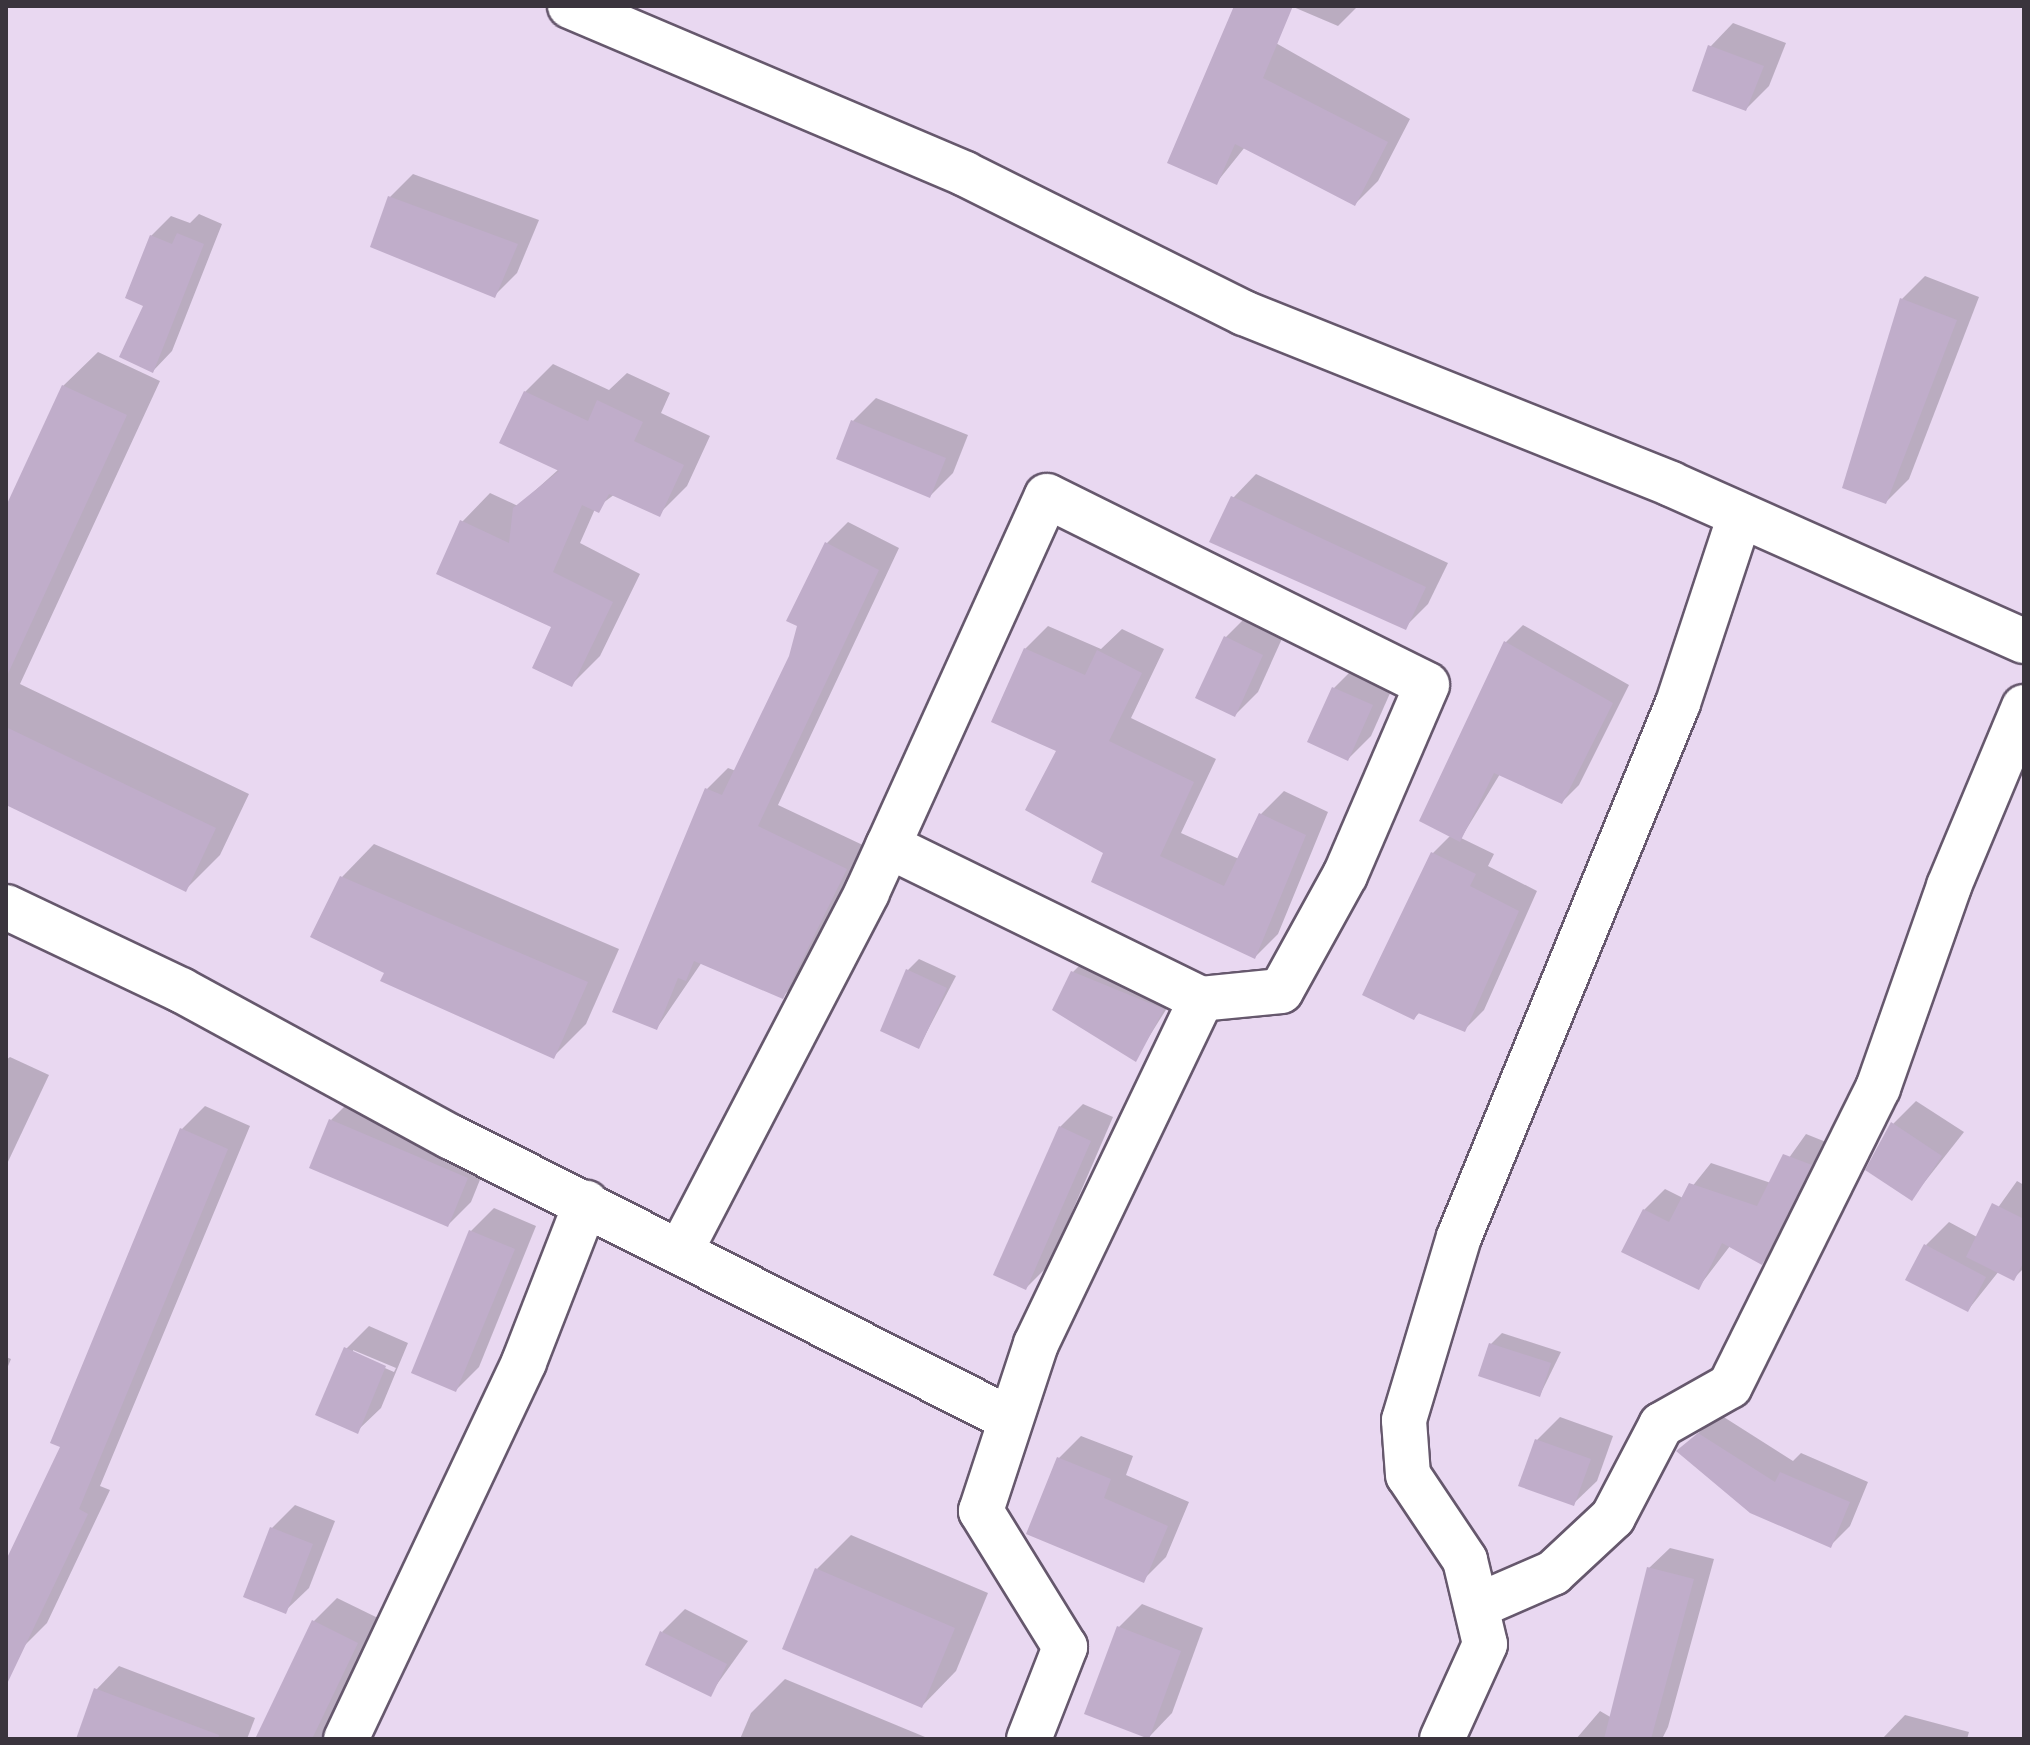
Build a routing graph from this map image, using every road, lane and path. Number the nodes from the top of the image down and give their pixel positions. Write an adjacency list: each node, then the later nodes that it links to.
1 (570, 6): 2 (street)
2 (1740, 516): 3 (street); 11 (street)
3 (2024, 641)
4 (2024, 707): 11 (street)
5 (888, 846): 7 (street); 7 (street); 9 (street)
6 (6, 907): 8 (street)
7 (1201, 999): 10 (street)
8 (586, 1203): 9 (street); 12 (street)
9 (681, 1250): 10 (street)
10 (1006, 1417): 13 (street)
11 (1477, 1606): 14 (street)
12 (346, 1739)
13 (1029, 1739)
14 (1442, 1739)

